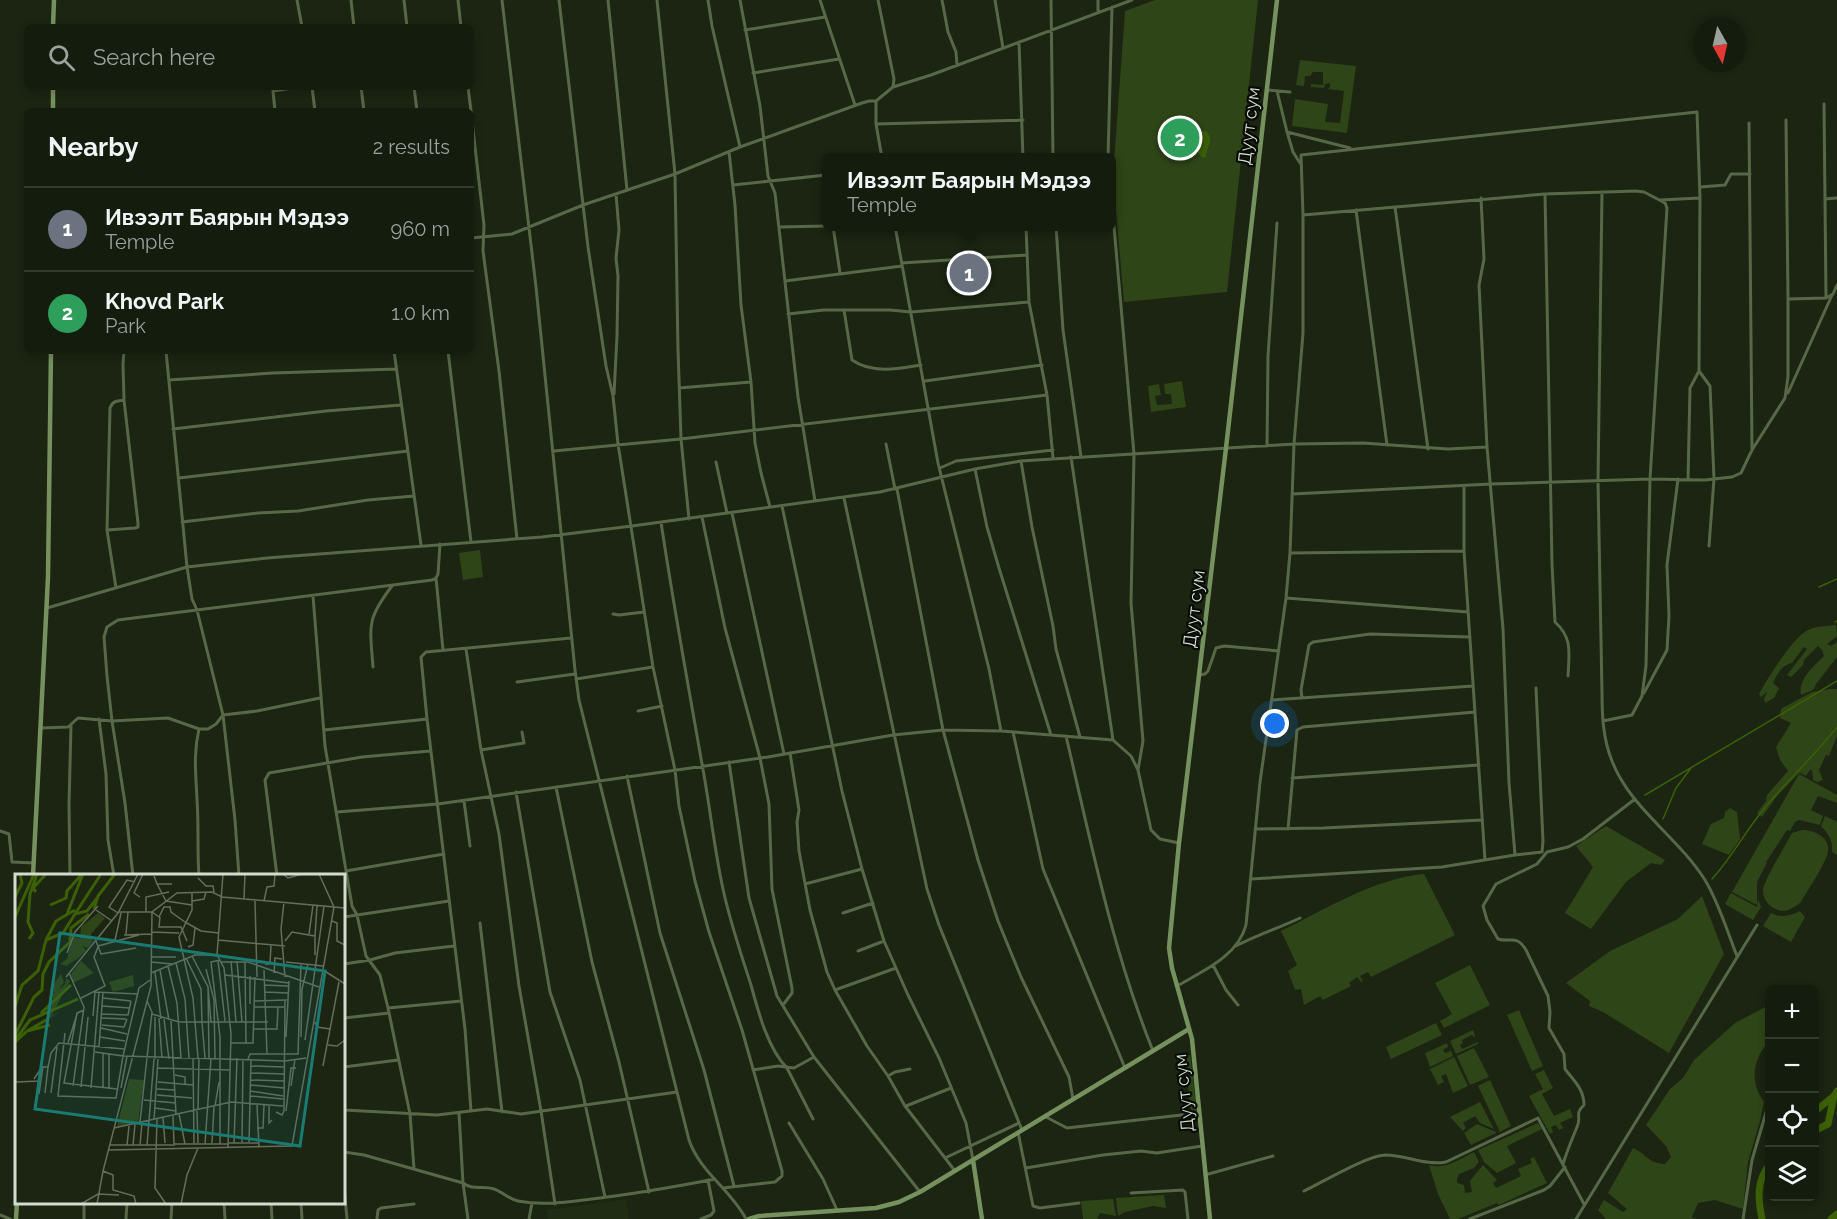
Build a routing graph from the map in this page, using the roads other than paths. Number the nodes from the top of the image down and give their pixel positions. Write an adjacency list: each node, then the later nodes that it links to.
1 (54, 0): 23 (main road)
2 (297, 0): 24 (street)
3 (351, 0): 25 (street)
4 (404, 0): 26 (street)
5 (458, 0): 27 (street)
6 (502, 0): 91 (street)
7 (559, 0): 84 (street)
8 (608, 0): 75 (street)
9 (657, 0): 69 (street)
10 (708, 0): 61 (street)
11 (740, 0): 28 (street)
12 (820, 0): 22 (street)
13 (878, 0): 35 (street)
14 (942, 0): 33 (street)
15 (995, 0): 31 (street)
16 (1051, 0): 29 (street)
17 (1098, 0): 21 (street)
18 (1132, 0): 20 (street)
19 (1277, 0): 42 (main road, Дуут сум)
20 (1112, 7): 21 (street); 67 (street)
21 (1098, 13): 29 (street)
22 (825, 17): 28 (street); 32 (street)
23 (53, 24)
24 (301, 24)
25 (354, 24)
26 (407, 24)
27 (461, 24)
28 (745, 30): 34 (street)
29 (1052, 30): 30 (street); 66 (street)
30 (1020, 42): 31 (street); 54 (street)
31 (1003, 48): 33 (street)
32 (840, 59): 34 (street); 47 (street)
33 (957, 66): 35 (street)
34 (753, 73): 60 (street)
35 (893, 87): 45 (street)
36 (53, 90): 48 (main road)
37 (280, 90): 49 (street)
38 (312, 90): 50 (street)
39 (361, 90): 51 (street)
40 (414, 90): 52 (street)
41 (468, 90): 53 (street)
42 (1267, 90): 43 (street); 140 (main road, Дуут сум)
43 (1277, 91): 44 (street); 58 (street)
44 (1290, 92)
45 (876, 101): 47 (street); 57 (street)
46 (1824, 104): 82 (street)
47 (855, 105): 60 (street)
48 (52, 108)
49 (275, 108)
50 (315, 108)
51 (364, 108)
52 (417, 108)
53 (471, 108)
54 (1023, 120): 57 (street); 65 (street)
55 (1786, 120): 106 (street)
56 (1749, 123): 70 (street)
57 (876, 124): 64 (street)
58 (1287, 132): 62 (street); 68 (street)
59 (474, 137): 97 (street)
60 (764, 138): 61 (street); 72 (street)
61 (740, 147): 63 (street)
62 (1355, 149): 68 (street); 74 (street)
63 (729, 152): 69 (street); 73 (street)
64 (881, 153)
65 (1023, 153)
66 (1053, 153)
67 (1108, 153)
68 (1301, 164): 87 (street)
69 (675, 174): 75 (street); 123 (street)
70 (1750, 174): 74 (street); 143 (street)
71 (822, 175): 72 (street)
72 (770, 181): 73 (street); 90 (street)
73 (733, 185): 121 (street)
74 (1700, 187): 80 (street)
75 (627, 190): 77 (street)
76 (1602, 192): 78 (street); 83 (street); 160 (street)
77 (616, 194): 84 (street); 125 (street)
78 (1545, 194): 79 (street); 161 (street)
79 (1481, 198): 85 (street); 139 (street)
80 (1700, 198): 83 (street); 119 (street)
81 (1837, 198): 82 (street)
82 (1825, 199): 105 (street)
83 (1660, 200): 156 (street)
84 (583, 206): 91 (street); 125 (street)
85 (1395, 207): 86 (street); 141 (street)
86 (1356, 210): 87 (street); 137 (street)
87 (1303, 215): 136 (street)
88 (1277, 223): 138 (street)
89 (822, 226): 90 (street)
90 (779, 227): 102 (street)
91 (529, 228): 97 (street); 145 (street)
92 (834, 231): 101 (street)
93 (896, 231): 100 (street)
94 (1026, 231): 99 (street)
95 (1056, 231): 148 (street)
96 (1114, 231): 146 (street)
97 (483, 237): 98 (street); 179 (street)
98 (474, 238)
99 (1027, 255): 100 (street); 107 (street)
100 (902, 264): 101 (street); 109 (street)
101 (840, 273): 102 (street)
102 (785, 281): 110 (street)
103 (1837, 285): 104 (street)
104 (1833, 294): 105 (street); 126 (street)
105 (1826, 298): 106 (street)
106 (1788, 299): 126 (street)
107 (1029, 302): 109 (street); 117 (street)
108 (844, 310): 109 (street); 110 (street); 116 (street)
109 (911, 312): 116 (street)
110 (788, 314): 130 (street)
111 (51, 354): 192 (main road)
112 (124, 354): 127 (street)
113 (166, 354): 120 (street)
114 (394, 354): 118 (street)
115 (448, 354): 180 (street)
116 (921, 365): 122 (street)
117 (1042, 365): 122 (street); 124 (street)
118 (396, 369): 120 (street); 128 (street)
119 (1699, 370): 158 (street); 159 (street)
120 (169, 381): 131 (street)
121 (751, 381): 123 (street); 132 (street)
122 (924, 381): 129 (street)
123 (679, 388): 133 (street)
124 (1047, 395): 129 (street); 142 (street)
125 (614, 396): 134 (street)
126 (1785, 398): 143 (street)
127 (124, 400): 177 (street); 177 (street)
128 (401, 405): 131 (street); 144 (street)
129 (928, 409): 130 (street); 152 (street)
130 (803, 423): 132 (street); 168 (street)
131 (173, 429): 155 (street)
132 (754, 429): 133 (street); 170 (street)
133 (681, 439): 134 (street); 173 (street)
134 (618, 444): 145 (street); 176 (street)
135 (886, 444): 164 (street)
136 (1294, 444): 137 (street); 138 (street); 165 (street)
137 (1387, 445): 141 (street)
138 (1267, 446): 140 (street)
139 (1487, 447): 141 (street); 162 (street)
140 (1226, 448): 146 (street); 204 (main road, Дуут сум)
141 (1428, 449)
142 (1053, 450): 149 (street); 152 (street)
143 (1752, 450): 158 (street)
144 (408, 451): 155 (street); 166 (street)
145 (553, 452): 178 (street)
146 (1134, 454): 148 (street); 246 (street)
147 (1071, 457): 148 (street); 149 (street); 234 (street)
148 (1081, 457)
149 (1053, 458): 150 (street)
150 (1021, 461): 153 (street); 233 (street)
151 (716, 462): 171 (street)
152 (939, 468): 154 (street)
153 (975, 469): 154 (street); 231 (street)
154 (942, 477): 164 (street); 227 (street)
155 (178, 478): 174 (street)
156 (1650, 479): 157 (street); 160 (street); 210 (street)
157 (1678, 479): 159 (street); 210 (street)
158 (1714, 479): 159 (street); 183 (street)
159 (1688, 480)
160 (1598, 481): 161 (street); 220 (street)
161 (1551, 482): 162 (street); 206 (street)
162 (1491, 484): 163 (street); 266 (street)
163 (1464, 486): 165 (street); 184 (street)
164 (896, 489): 167 (street); 226 (street)
165 (1292, 494): 185 (street)
166 (414, 496): 174 (street); 182 (street)
167 (844, 498): 168 (street); 230 (street)
168 (815, 501): 169 (street)
169 (782, 506): 170 (street); 235 (street)
170 (770, 507): 171 (street)
171 (730, 513): 172 (street); 239 (street)
172 (702, 517): 173 (street); 240 (street)
173 (689, 519): 175 (street)
174 (183, 522): 186 (street)
175 (661, 522): 176 (street); 244 (street)
176 (632, 526): 178 (street); 194 (street)
177 (107, 530): 189 (street)
178 (562, 535): 179 (street); 198 (street)
179 (517, 539): 180 (street)
180 (471, 542): 181 (street)
181 (440, 544): 182 (street); 187 (street)
182 (421, 545): 186 (street)
183 (1709, 546)
184 (1464, 551): 185 (street); 195 (street)
185 (1290, 553): 191 (street)
186 (187, 567): 189 (street); 193 (street)
187 (436, 578): 188 (street); 200 (street)
188 (392, 586): 190 (street); 202 (street)
189 (116, 588): 192 (street)
190 (313, 596): 193 (street); 211 (street)
191 (1286, 598): 195 (street); 201 (street)
192 (47, 608): 223 (main road)
193 (197, 610): 217 (street); 221 (street)
194 (644, 612): 196 (street); 203 (street)
195 (1468, 612): 197 (street)
196 (613, 614)
197 (1470, 637): 208 (street); 212 (street)
198 (572, 638): 199 (street); 205 (street)
199 (466, 648): 200 (street); 236 (street)
200 (443, 650): 219 (street)
201 (1279, 651): 204 (street); 213 (street)
202 (373, 667)
203 (653, 667): 205 (street); 214 (street)
204 (1199, 675): 261 (main road, Дуут сум)
205 (575, 676): 207 (street); 249 (street)
206 (1568, 676)
207 (517, 682)
208 (1473, 686): 212 (street); 216 (street)
209 (1536, 688): 263 (street)
210 (1642, 696): 220 (street)
211 (320, 698): 217 (street); 225 (street)
212 (1302, 698): 213 (street)
213 (1272, 700): 258 (street)
214 (662, 706): 215 (street); 245 (street)
215 (638, 711)
216 (1475, 712): 243 (street); 248 (street)
217 (223, 715): 224 (street); 276 (street)
218 (99, 719): 221 (street); 222 (street); 273 (street)
219 (427, 719): 225 (street); 237 (street)
220 (1603, 720): 253 (street)
221 (112, 721): 224 (street); 274 (street)
222 (71, 725): 223 (street); 272 (street)
223 (40, 728): 268 (main road)
224 (199, 729): 275 (street)
225 (323, 730): 241 (street)
226 (943, 730): 227 (street); 230 (street); 317 (street)
227 (1001, 731): 229 (street)
228 (522, 732): 236 (street)
229 (1013, 732): 231 (street); 310 (street)
230 (893, 735): 235 (street); 331 (street)
231 (1050, 735): 232 (street)
232 (1066, 736): 233 (street); 305 (street)
233 (1080, 737): 234 (street)
234 (1113, 740): 246 (street)
235 (833, 746): 238 (street); 269 (street)
236 (481, 750): 252 (street)
237 (430, 751): 241 (street); 255 (street)
238 (790, 753): 239 (street); 279 (street)
239 (784, 754): 240 (street)
240 (760, 758): 242 (street); 300 (street)
241 (327, 762): 256 (street); 277 (street)
242 (729, 762): 244 (street); 300 (street)
243 (1479, 765): 248 (street); 257 (street)
244 (703, 766): 245 (street); 309 (street)
245 (675, 770): 247 (street); 312 (street)
246 (1138, 770): 261 (street)
247 (627, 776): 249 (street); 347 (street)
248 (1292, 778): 259 (street)
249 (599, 780): 250 (street); 315 (street)
250 (556, 786): 251 (street); 316 (street)
251 (516, 792): 252 (street); 318 (street)
252 (490, 796): 254 (street); 322 (street)
253 (1635, 798): 264 (street); 292 (street)
254 (464, 801): 255 (street); 262 (street)
255 (438, 804): 256 (street); 265 (street)
256 (337, 812): 270 (street)
257 (1482, 820): 259 (street); 267 (street)
258 (1255, 829): 259 (street); 278 (street)
259 (1288, 829)
260 (0, 831): 268 (street)
261 (1179, 843): 297 (main road, Дуут сум)
262 (470, 846)
263 (1542, 852): 264 (street); 266 (street)
264 (1547, 852): 339 (street)
265 (444, 854): 270 (street); 280 (street)
266 (1515, 855): 267 (street)
267 (1485, 860): 278 (street)
268 (34, 864): 271 (main road)
269 (862, 869): 279 (street); 281 (street)
270 (346, 871): 283 (street)
271 (33, 874)
272 (70, 874)
273 (114, 874)
274 (134, 874)
275 (200, 874)
276 (239, 874)
277 (277, 874)
278 (1251, 879): 290 (street)
279 (805, 884): 298 (street)
280 (449, 901): 283 (street); 289 (street)
281 (873, 903): 282 (street); 288 (street)
282 (843, 913)
283 (357, 915): 284 (street); 293 (street)
284 (345, 917)
285 (1300, 918): 290 (street)
286 (480, 923): 323 (street)
287 (1757, 925): 292 (street)
288 (884, 941): 291 (street); 296 (street)
289 (454, 946): 293 (street); 299 (street)
290 (1235, 946): 295 (street)
291 (858, 951)
292 (1737, 956): 365 (street)
293 (370, 960): 294 (street); 302 (street)
294 (345, 964)
295 (1213, 965): 297 (street); 301 (street)
296 (896, 968): 298 (street); 314 (street)
297 (1177, 986): 304 (main road, Дуут сум)
298 (835, 990): 313 (street)
299 (461, 1001): 302 (street); 321 (street)
300 (783, 1005): 306 (street)
301 (1238, 1005)
302 (389, 1010): 303 (street); 307 (street)
303 (345, 1018)
304 (1189, 1029): 305 (main road); 325 (main road, Дуут сум)
305 (1153, 1051): 310 (main road)
306 (814, 1057): 309 (street); 351 (street)
307 (399, 1060): 308 (street); 326 (street)
308 (345, 1066)
309 (787, 1068): 312 (street); 329 (street)
310 (1125, 1068): 317 (main road)
311 (910, 1069): 313 (street)
312 (753, 1070): 347 (street)
313 (888, 1076): 319 (street)
314 (951, 1088): 319 (street); 334 (street)
315 (677, 1092): 316 (street); 344 (street)
316 (628, 1099): 318 (street); 350 (street)
317 (1073, 1099): 327 (main road)
318 (585, 1104): 322 (street); 354 (street)
319 (905, 1106): 337 (street)
320 (345, 1110): 326 (street)
321 (471, 1111): 323 (street); 324 (street)
322 (541, 1111): 323 (street); 364 (street)
323 (502, 1112)
324 (459, 1113): 326 (street); 346 (street)
325 (1199, 1113): 327 (street); 333 (main road, Дуут сум)
326 (410, 1114): 341 (street)
327 (1046, 1117): 332 (main road)
328 (1765, 1117): 386 (street)
329 (813, 1119)
330 (789, 1123): 366 (street)
331 (1020, 1123): 332 (street); 334 (street)
332 (1020, 1131): 338 (main road); 340 (street)
333 (1202, 1146): 340 (street); 343 (main road, Дуут сум)
334 (969, 1147): 337 (street); 338 (street)
335 (345, 1152): 341 (street)
336 (1273, 1156): 343 (street)
337 (945, 1158): 342 (street)
338 (973, 1160): 342 (main road); 381 (main road)
339 (1564, 1165): 349 (street); 365 (street); 384 (street)
340 (1026, 1168): 356 (street)
341 (414, 1169): 346 (street)
342 (955, 1171): 351 (main road)
343 (1205, 1175): 383 (main road, Дуут сум)
344 (715, 1179): 345 (street); 348 (street)
345 (708, 1180): 350 (street); 379 (street)
346 (463, 1183): 355 (street); 377 (street)
347 (734, 1186): 348 (street)
348 (723, 1188): 380 (street)
349 (1304, 1191)
350 (649, 1192): 354 (street)
351 (920, 1192): 366 (main road)
352 (1131, 1193): 382 (street)
353 (345, 1197): 375 (street)
354 (606, 1197): 364 (street)
355 (532, 1203): 364 (street); 378 (street)
356 (1079, 1203)
357 (17, 1204): 369 (main road)
358 (127, 1204): 370 (street)
359 (172, 1204): 371 (street)
360 (224, 1204): 372 (street)
361 (271, 1204): 373 (street)
362 (301, 1204): 374 (street)
363 (414, 1204): 376 (street)
364 (555, 1204)
365 (1584, 1204): 385 (street)
366 (838, 1211): 380 (main road)
367 (0, 1215): 368 (street)
368 (10, 1219)
369 (16, 1219)
370 (126, 1219)
371 (171, 1219)
372 (225, 1219)
373 (272, 1219)
374 (302, 1219)
375 (347, 1219)
376 (377, 1219)
377 (468, 1219)
378 (530, 1219)
379 (701, 1219)
380 (748, 1219)
381 (982, 1219)
382 (1188, 1219)
383 (1208, 1219)
384 (1470, 1219)
385 (1576, 1219)
386 (1743, 1219)

